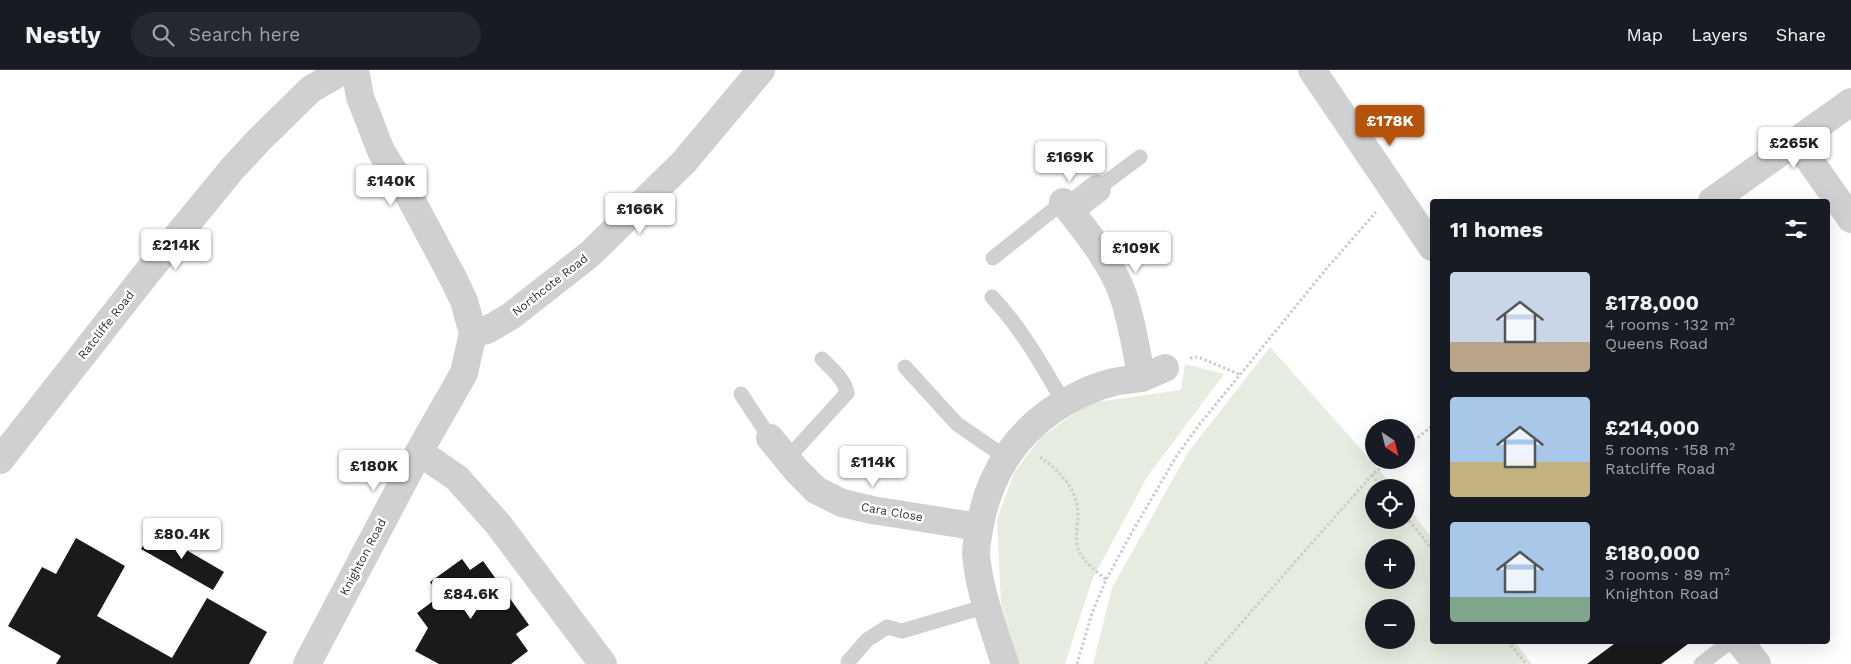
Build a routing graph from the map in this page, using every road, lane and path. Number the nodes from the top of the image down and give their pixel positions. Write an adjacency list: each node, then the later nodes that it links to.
1 (344, 70): 29 (street, Ratcliffe Road)
2 (355, 70): 16 (street, Knighton Road)
3 (761, 70): 16 (street, Northcote Road)
4 (1321, 73): 9 (street)
5 (1851, 102): 6 (street)
6 (1796, 141): 10 (street); 12 (street)
7 (1140, 157): 8 (lane)
8 (1097, 189): 11 (street)
9 (1395, 192): 13 (street); 20 (path)
10 (1715, 199)
11 (1066, 206): 14 (lane); 19 (street)
12 (1851, 218)
13 (1430, 244)
14 (993, 258)
15 (992, 297): 22 (lane)
16 (473, 333): 27 (street, Knighton Road)
17 (822, 359): 28 (lane)
18 (905, 367): 26 (lane)
19 (1153, 373): 20 (path); 22 (street)
20 (1241, 375): 36 (path)
21 (741, 394): 24 (lane)
22 (1064, 403): 26 (street)
23 (1430, 428): 25 (path)
24 (770, 438): 28 (street, Cara Close)
25 (1415, 440)
26 (1012, 449): 33 (street); 36 (path)
27 (419, 452): 43 (street, Knighton Road); 44 (street)
28 (787, 459): 33 (street, Cara Close)
29 (0, 460)
30 (1379, 469): 31 (path)
31 (1372, 475): 32 (path); 47 (path)
32 (1375, 479)
33 (980, 527): 37 (street)
34 (1415, 528): 35 (path)
35 (1430, 547)
36 (1106, 580): 46 (path)
37 (987, 606): 42 (lane); 45 (street)
38 (1510, 644): 41 (path)
39 (1727, 644): 50 (lane)
40 (1741, 644): 51 (street)
41 (1522, 659): 48 (path); 49 (path)
42 (848, 662)
43 (307, 664)
44 (603, 664)
45 (1006, 664)
46 (1077, 664)
47 (1205, 664)
48 (1519, 664)
49 (1526, 664)
50 (1701, 664)
51 (1757, 664)

